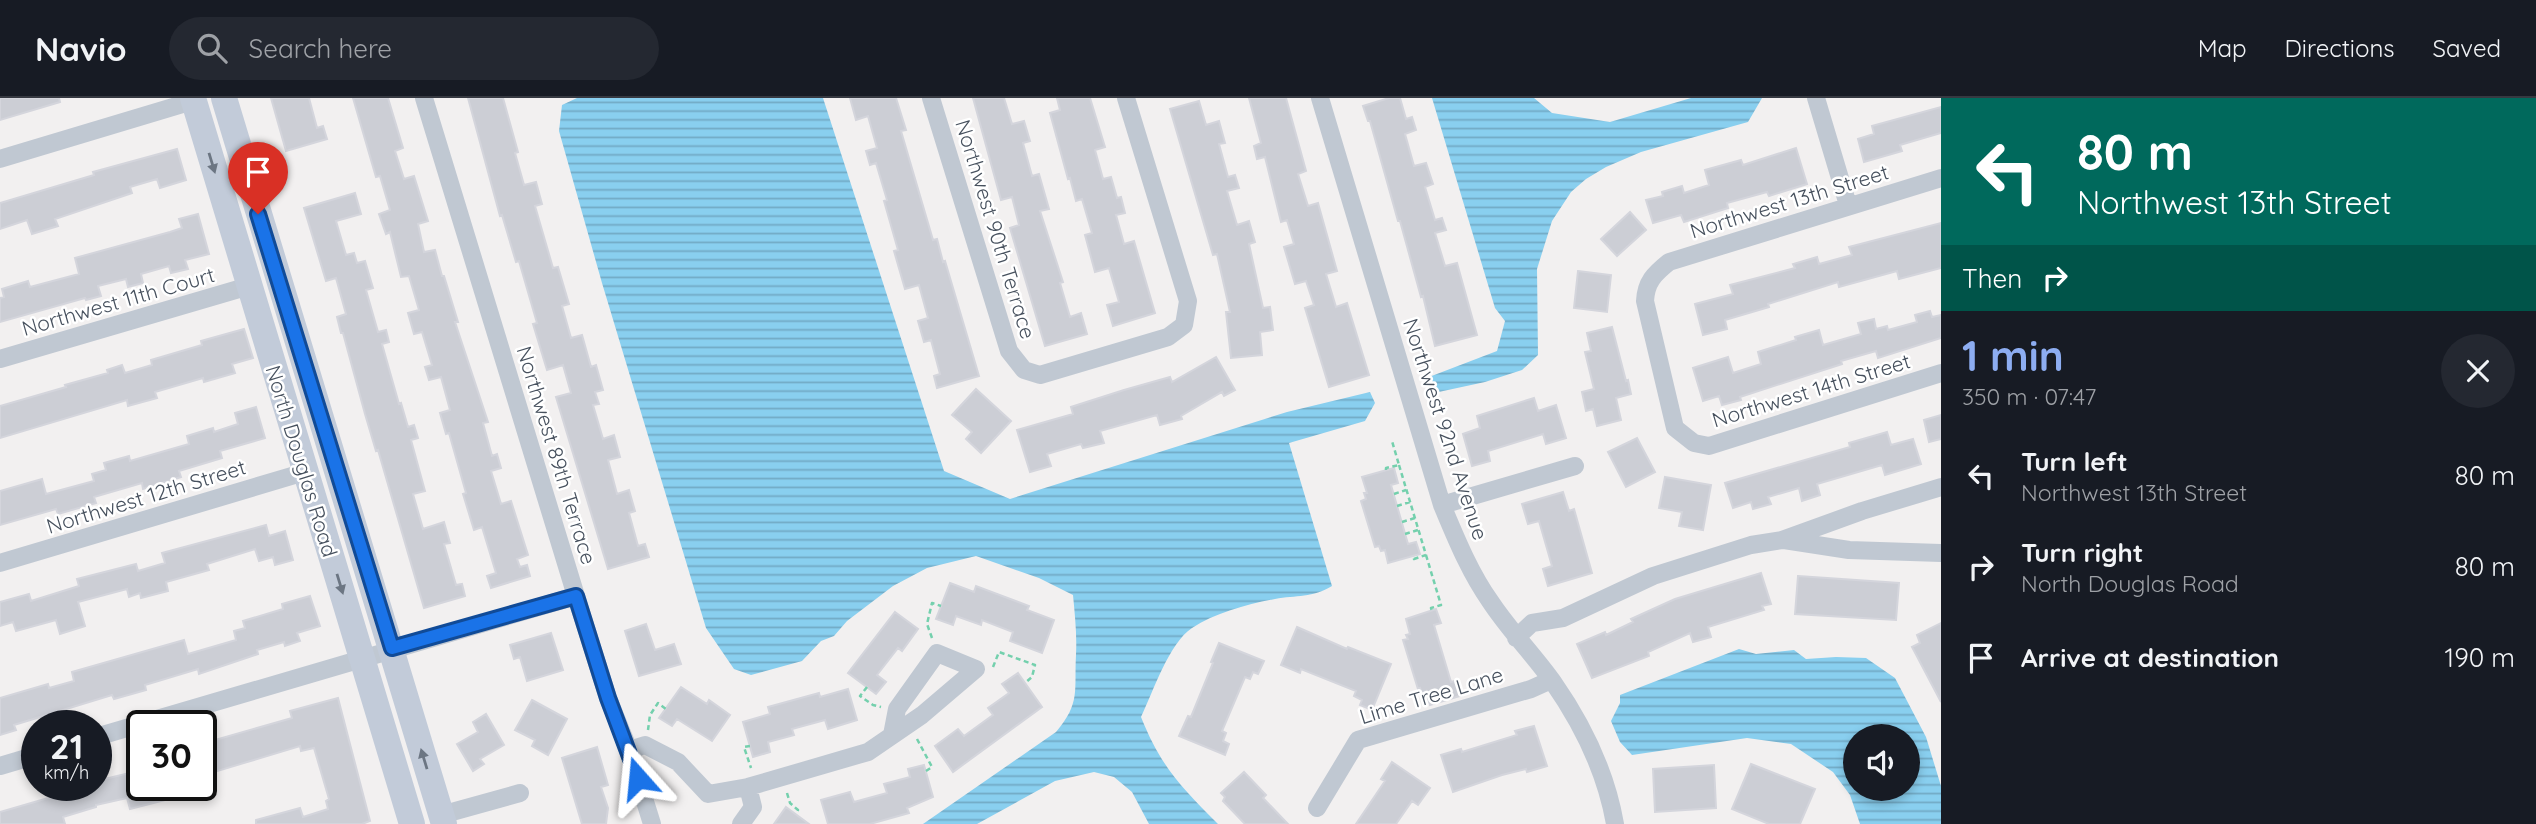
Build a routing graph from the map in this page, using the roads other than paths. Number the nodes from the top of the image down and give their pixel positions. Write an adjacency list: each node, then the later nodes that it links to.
1 (224, 98): 24 (main road, North Douglas Road)
2 (424, 98): 22 (street, Northwest 89th Terrace)
3 (931, 98): 4 (street, Northwest 90th Terrace)
4 (1126, 98)
5 (1320, 98): 18 (street, Northwest 92nd Avenue)
6 (1816, 98): 10 (street)
7 (193, 99): 8 (street); 11 (main road, North Douglas Road, one-way to 11)
8 (0, 159)
9 (1941, 178): 10 (street, Northwest 13th Street)
10 (1848, 205): 14 (street, Northwest 13th Street)
11 (249, 286): 12 (street, Northwest 11th Court); 16 (main road, North Douglas Road)
12 (0, 359)
13 (1941, 373): 14 (street, Northwest 14th Street)
14 (1694, 443)
15 (1575, 466): 18 (street)
16 (305, 472): 21 (street, Northwest 12th Street); 25 (main road, North Douglas Road, one-way to 25)
17 (1941, 487): 19 (street)
18 (1442, 505): 23 (street, Northwest 92nd Avenue)
19 (1782, 540): 20 (street); 23 (street)
20 (1941, 553)
21 (0, 563)
22 (576, 596): 24 (street); 29 (street, Northwest 89th Terrace)
23 (1516, 638): 26 (street, Northwest 92nd Avenue)
24 (392, 648): 25 (street); 35 (main road, North Douglas Road, one-way to 24)
25 (363, 657): 28 (street); 36 (main road, North Douglas Road)
26 (1551, 680): 34 (street, Lime Tree Lane); 39 (street, Northwest 92nd Avenue)
27 (899, 723): 27 (street); 32 (street)
28 (112, 732)
29 (637, 747): 32 (street); 37 (street, Northwest 89th Terrace)
30 (21, 760): 31 (street)
31 (0, 766)
32 (752, 786): 38 (street)
33 (520, 793): 35 (street)
34 (1317, 808)
35 (442, 820)
36 (412, 824)
37 (652, 824)
38 (741, 824)
39 (1615, 824)

